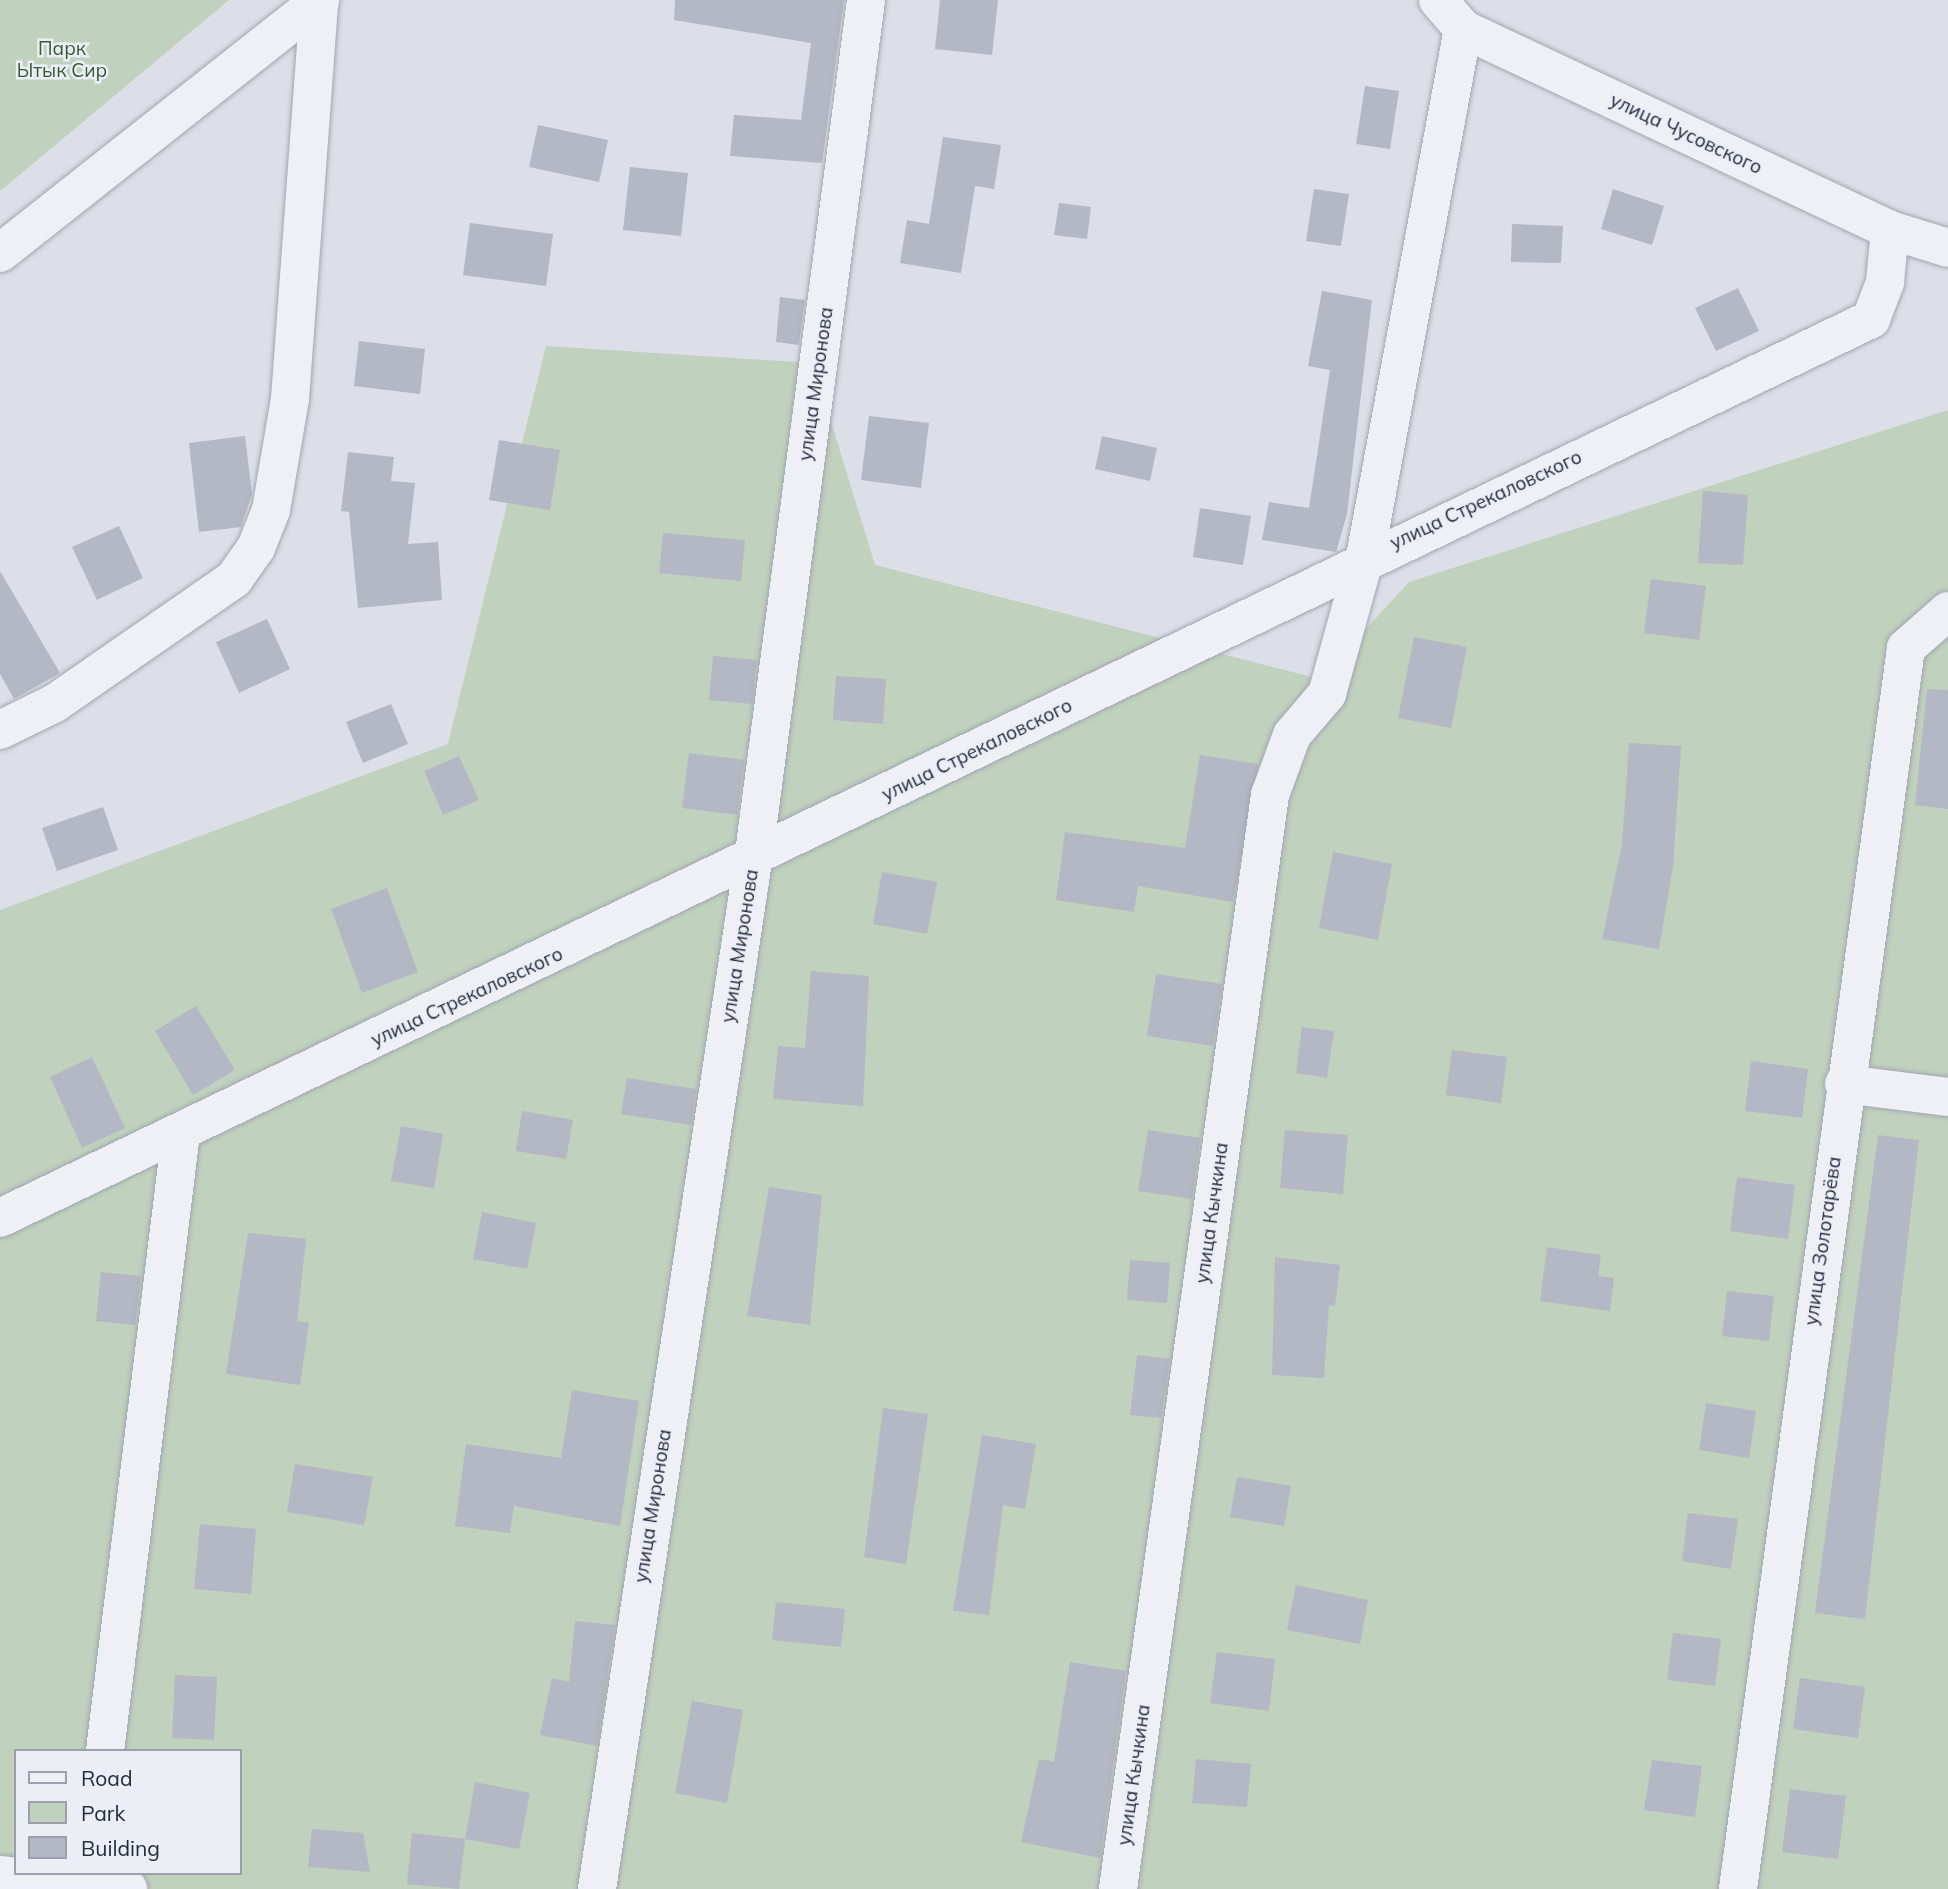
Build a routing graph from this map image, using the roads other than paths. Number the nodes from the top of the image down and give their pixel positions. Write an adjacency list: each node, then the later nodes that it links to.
1 (866, 0): 11 (street, улица Миронова)
2 (1437, 0): 4 (street, улица Чусовского)
3 (319, 1): 7 (street); 10 (street)
4 (1463, 29): 5 (street, улица Чусовского); 8 (street, улица Кычкина)
5 (1890, 230): 6 (street, улица Чусовского); 8 (street, улица Стрекаловского)
6 (1948, 248)
7 (0, 253)
8 (1365, 557): 11 (street, улица Стрекаловского); 21 (street, улица Кычкина)
9 (1948, 611): 12 (street, улица Золотарёва)
10 (0, 730)
11 (753, 861): 14 (street, улица Стрекаловского); 20 (street, улица Миронова)
12 (1844, 1084): 13 (street); 22 (street, улица Золотарёва)
13 (1948, 1097)
14 (181, 1133): 15 (street, улица Стрекаловского); 16 (street)
15 (0, 1218)
16 (105, 1749)
17 (0, 1875): 18 (street)
18 (89, 1878): 19 (street)
19 (128, 1889)
20 (597, 1889)
21 (1118, 1889)
22 (1738, 1889)

